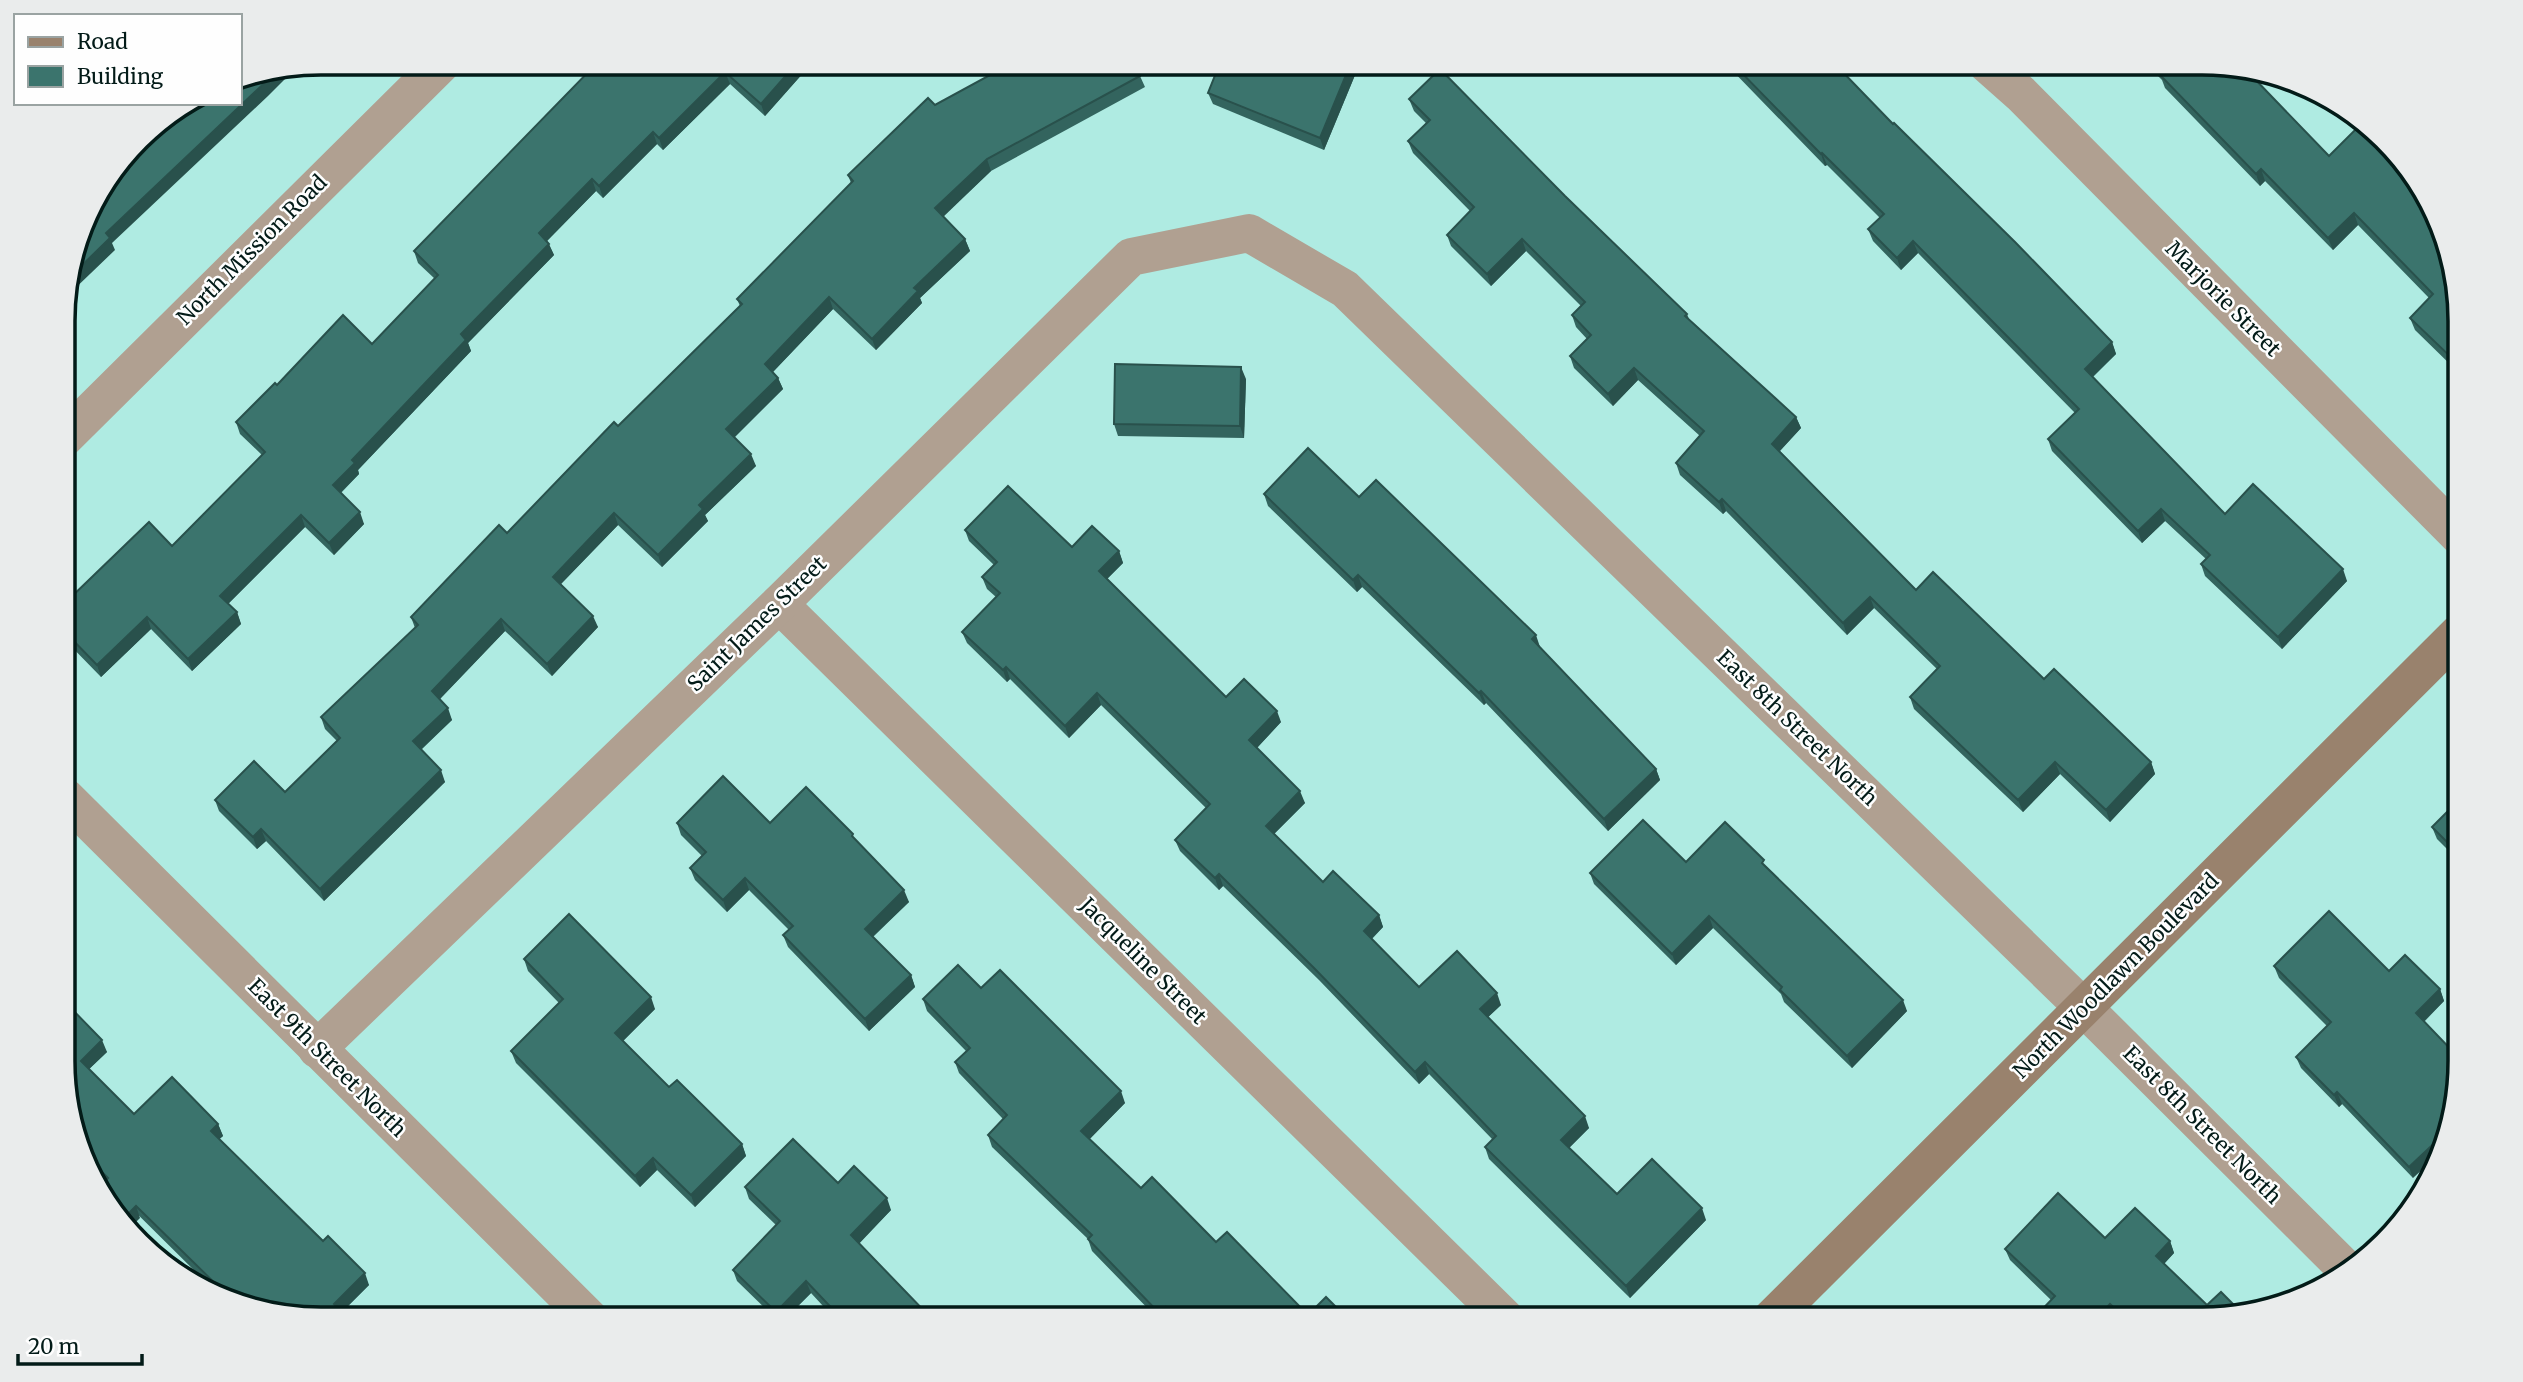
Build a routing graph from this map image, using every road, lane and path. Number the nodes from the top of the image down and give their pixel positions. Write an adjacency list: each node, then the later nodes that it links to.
1 (2000, 75): 5 (street, Marjorie Street)
2 (429, 76): 4 (street, North Mission Road)
3 (1216, 239): 6 (street, Saint James Street); 9 (street, East 8th Street North)
4 (76, 426)
5 (2448, 525)
6 (779, 604): 10 (street, Saint James Street); 12 (street, Jacqueline Street)
7 (2448, 644): 9 (main road, North Woodlawn Boulevard)
8 (75, 807): 10 (street, East 9th Street North)
9 (2084, 1008): 11 (street, East 8th Street North); 13 (main road, North Woodlawn Boulevard)
10 (317, 1049): 14 (street, East 9th Street North)
11 (2340, 1263)
12 (1493, 1306)
13 (1785, 1306)
14 (578, 1307)

